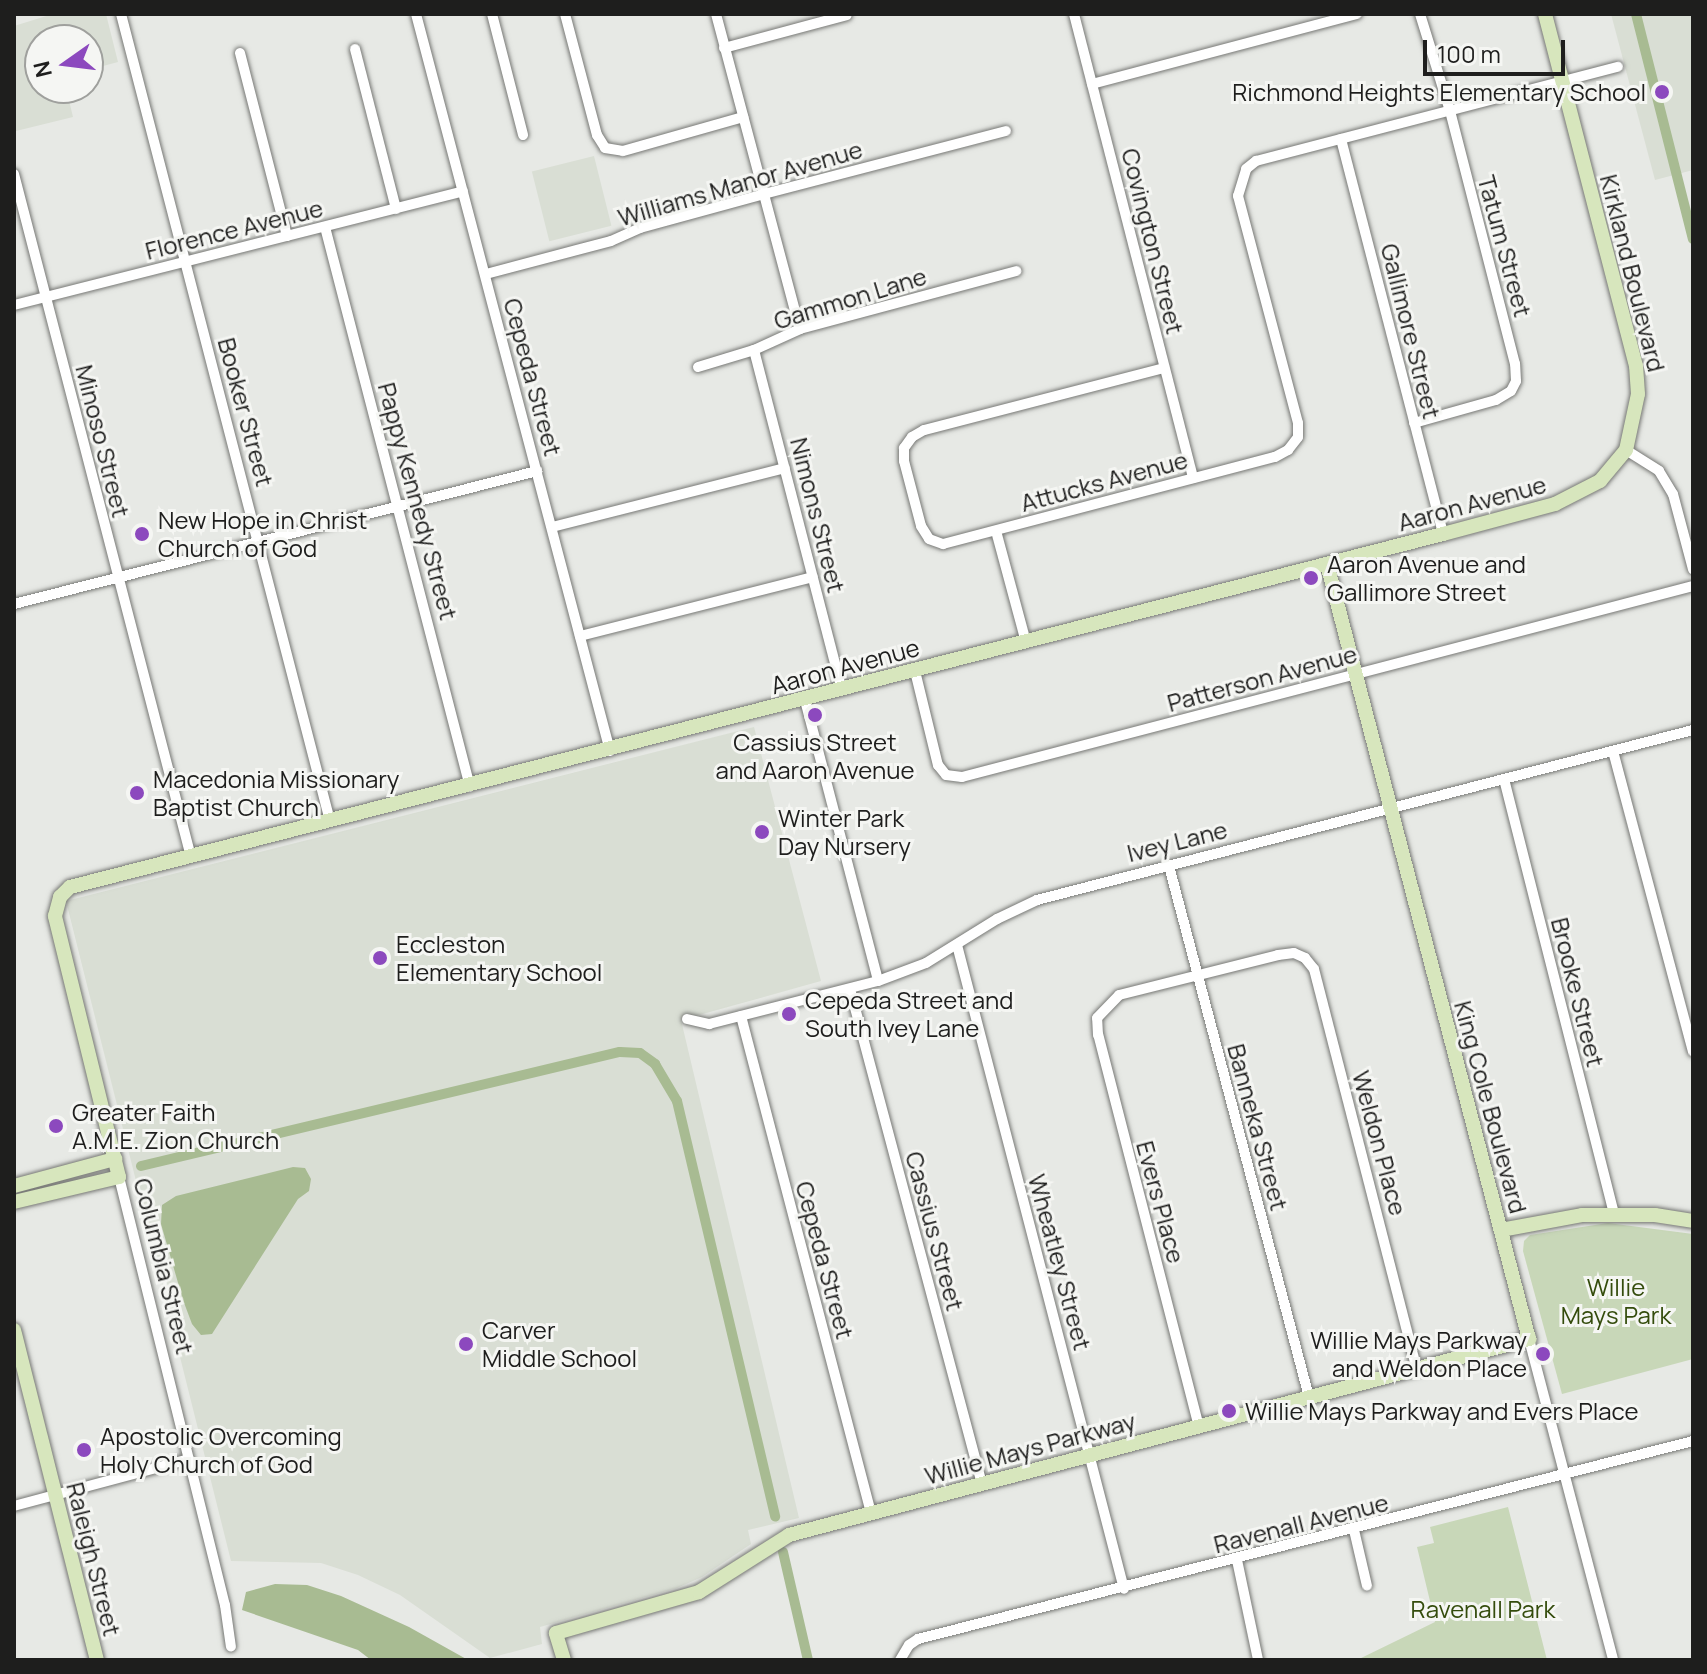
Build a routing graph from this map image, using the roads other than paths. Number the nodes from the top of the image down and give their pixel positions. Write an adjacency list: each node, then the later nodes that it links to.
1 (121, 14): 28 (street, Booker Street)
2 (416, 14): 23 (street, Cepeda Street)
3 (492, 14): 20 (street)
4 (565, 14): 18 (street)
5 (716, 14): 11 (street)
6 (1074, 14): 16 (street, Covington Street)
7 (1357, 14): 16 (street)
8 (1420, 14): 17 (street, Tatum Street)
9 (1545, 14): 15 (street, Kirkland Boulevard)
10 (847, 15): 11 (street)
11 (724, 48): 18 (street)
12 (355, 49): 25 (street)
13 (240, 53): 27 (street)
14 (1618, 67): 15 (street)
15 (1563, 82): 17 (street); 38 (street, Kirkland Boulevard)
16 (1092, 84): 36 (street, Covington Street)
17 (1450, 111): 21 (street); 37 (street, Tatum Street)
18 (743, 117): 24 (street)
19 (1006, 131): 24 (street, Williams Manor Avenue)
20 (523, 135)
21 (1341, 139): 37 (street, Gallimore Street); 41 (street, Attucks Avenue)
22 (14, 174): 31 (street, Minoso Street)
23 (463, 191): 25 (street, Florence Avenue); 30 (street, Cepeda Street)
24 (764, 194): 30 (street, Williams Manor Avenue); 33 (street)
25 (396, 209): 26 (street, Florence Avenue)
26 (325, 227): 27 (street, Florence Avenue); 42 (street, Pappy Kennedy Street)
27 (287, 236): 28 (street, Florence Avenue)
28 (185, 261): 31 (street, Florence Avenue); 46 (street, Booker Street)
29 (1016, 271): 33 (street, Gammon Lane)
30 (486, 274): 40 (street, Cepeda Street)
31 (46, 297): 32 (street, Florence Avenue); 50 (street, Minoso Street)
32 (14, 305)
33 (800, 329): 34 (street, Gammon Lane)
34 (754, 350): 35 (street, Gammon Lane); 39 (street, Nimons Street)
35 (698, 367)
36 (1164, 368): 41 (street, Covington Street); 44 (street, Attucks Avenue)
37 (1414, 423): 45 (street, Gallimore Street)
38 (1626, 450): 45 (street, Aaron Avenue); 48 (street)
39 (785, 468): 43 (street); 49 (street, Nimons Street)
40 (537, 471): 42 (street); 43 (street, Cepeda Street)
41 (1193, 478): 44 (street, Attucks Avenue)
42 (399, 507): 46 (street); 63 (street, Pappy Kennedy Street)
43 (552, 527): 53 (street, Cepeda Street)
44 (996, 531): 54 (street)
45 (1443, 534): 47 (street, Aaron Avenue)
46 (259, 540): 50 (street); 65 (street, Booker Street)
47 (1327, 564): 54 (street, Aaron Avenue); 56 (street, King Cole Boulevard)
48 (1693, 569)
49 (813, 577): 53 (street); 57 (street, Nimons Street)
50 (116, 578): 52 (street); 66 (street, Minoso Street)
51 (1693, 586): 56 (street, Patterson Avenue)
52 (14, 604)
53 (580, 636): 60 (street, Cepeda Street)
54 (1026, 642): 55 (street, Aaron Avenue)
55 (915, 671): 56 (street, Patterson Avenue); 57 (street, Aaron Avenue)
56 (1355, 675): 64 (street, King Cole Boulevard)
57 (842, 690): 58 (street, Aaron Avenue)
58 (805, 700): 60 (street, Aaron Avenue); 71 (street)
59 (1693, 730): 61 (street, Ivey Lane)
60 (610, 751): 63 (street, Aaron Avenue)
61 (1613, 751): 62 (street, Ivey Lane); 75 (street)
62 (1504, 779): 64 (street, Ivey Lane); 80 (street, Brooke Street)
63 (470, 787): 65 (street, Aaron Avenue)
64 (1390, 809): 67 (street, Ivey Lane); 82 (street, King Cole Boulevard)
65 (330, 821): 66 (street, Aaron Avenue)
66 (191, 857): 68 (street, Aaron Avenue)
67 (1169, 866): 69 (street, Ivey Lane); 70 (street, Banneka Street)
68 (60, 897): 76 (street, Columbia Street)
69 (957, 945): 71 (street, Ivey Lane); 89 (street, Wheatley Street)
70 (1198, 975): 85 (street, Weldon Place); 86 (street, Banneka Street); 87 (street, Evers Place)
71 (878, 981): 72 (street, Ivey Lane)
72 (850, 989): 73 (street, Ivey Lane); 92 (street, Cassius Street)
73 (741, 1016): 74 (street, Ivey Lane); 95 (street, Cepeda Street)
74 (687, 1019)
75 (1693, 1052)
76 (115, 1159): 77 (street, Columbia Street); 78 (street)
77 (119, 1177): 79 (street); 90 (street, Columbia Street)
78 (14, 1186)
79 (14, 1202)
80 (1614, 1214): 81 (street); 82 (street)
81 (1693, 1221)
82 (1501, 1230): 84 (street, King Cole Boulevard)
83 (14, 1330): 93 (street, Raleigh Street)
84 (1529, 1339): 85 (street, Willie Mays Parkway); 91 (street, King Cole Boulevard)
85 (1417, 1369): 86 (street, Willie Mays Parkway)
86 (1309, 1397): 87 (street, Willie Mays Parkway)
87 (1199, 1427): 89 (street, Willie Mays Parkway)
88 (1693, 1441): 91 (street, Ravenall Avenue)
89 (1090, 1455): 92 (street, Willie Mays Parkway); 99 (street, Wheatley Street)
90 (189, 1459): 93 (street); 100 (street, Columbia Street)
91 (1564, 1474): 96 (street, Ravenall Avenue); 105 (street, King Cole Boulevard)
92 (982, 1484): 95 (street, Willie Mays Parkway)
93 (55, 1495): 94 (street); 101 (street, Raleigh Street)
94 (14, 1506)
95 (871, 1513): 102 (street, Willie Mays Parkway)
96 (1354, 1530): 97 (street, Ravenall Avenue); 98 (street)
97 (1237, 1560): 99 (street, Ravenall Avenue); 104 (street)
98 (1367, 1586)
99 (1124, 1589): 103 (street, Ravenall Avenue)
100 (231, 1647)
101 (97, 1660)
102 (564, 1660)
103 (900, 1660)
104 (1258, 1660)
105 (1613, 1660)

